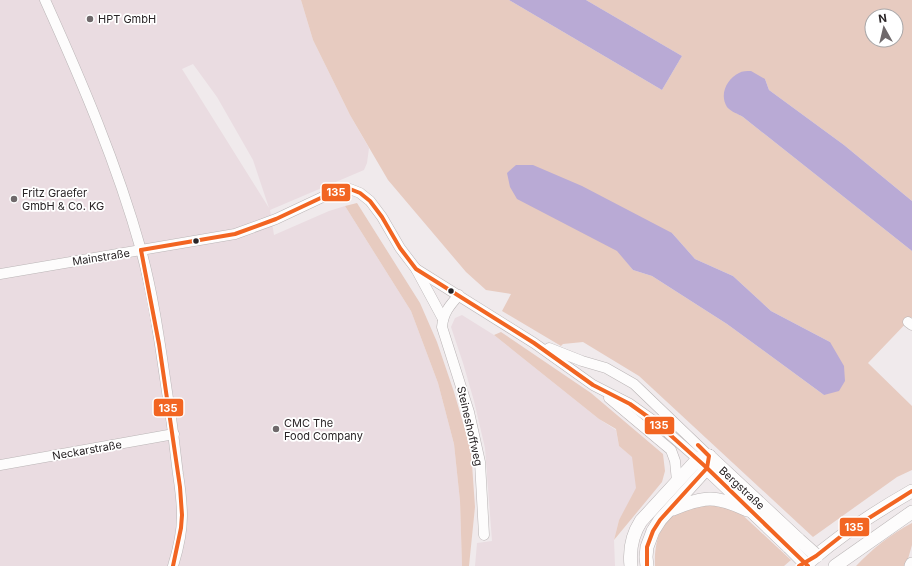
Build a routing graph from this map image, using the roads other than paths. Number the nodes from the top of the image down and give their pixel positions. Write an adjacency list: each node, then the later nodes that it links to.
1 (45, 0): 3 (street)
2 (360, 193): 3 (street, Mainstraße); 4 (street, Steineshoffweg)
3 (141, 250): 5 (street, Mainstraße); 10 (street)
4 (416, 269): 6 (street, Bergstraße); 7 (street, Steineshoffweg)
5 (0, 274)
6 (459, 295): 7 (street); 8 (street, Bergstraße)
7 (443, 319): 18 (street, Steineshoffweg)
8 (534, 343): 9 (street, Bergstraße); 11 (street, Bergstraße)
9 (594, 385): 11 (street, Bergstraße); 13 (street)
10 (174, 434): 12 (street, Neckarstraße); 21 (street)
11 (704, 461): 13 (main road); 15 (main road); 17 (main road, Bergstraße); 19 (main road, Bergstraße)
12 (0, 465)
13 (677, 481): 22 (main road)
14 (912, 491): 20 (main road)
15 (669, 510): 17 (main road); 23 (main road)
16 (912, 512): 27 (main road)
17 (756, 515): 19 (main road, Bergstraße)
18 (484, 535)
19 (794, 544): 20 (main road, Bergstraße, bridge); 26 (main road, Bergstraße, bridge)
20 (812, 561): 24 (main road); 25 (main road)
21 (173, 566)
22 (631, 566)
23 (647, 566)
24 (799, 566)
25 (805, 566)
26 (827, 566)
27 (836, 566)

